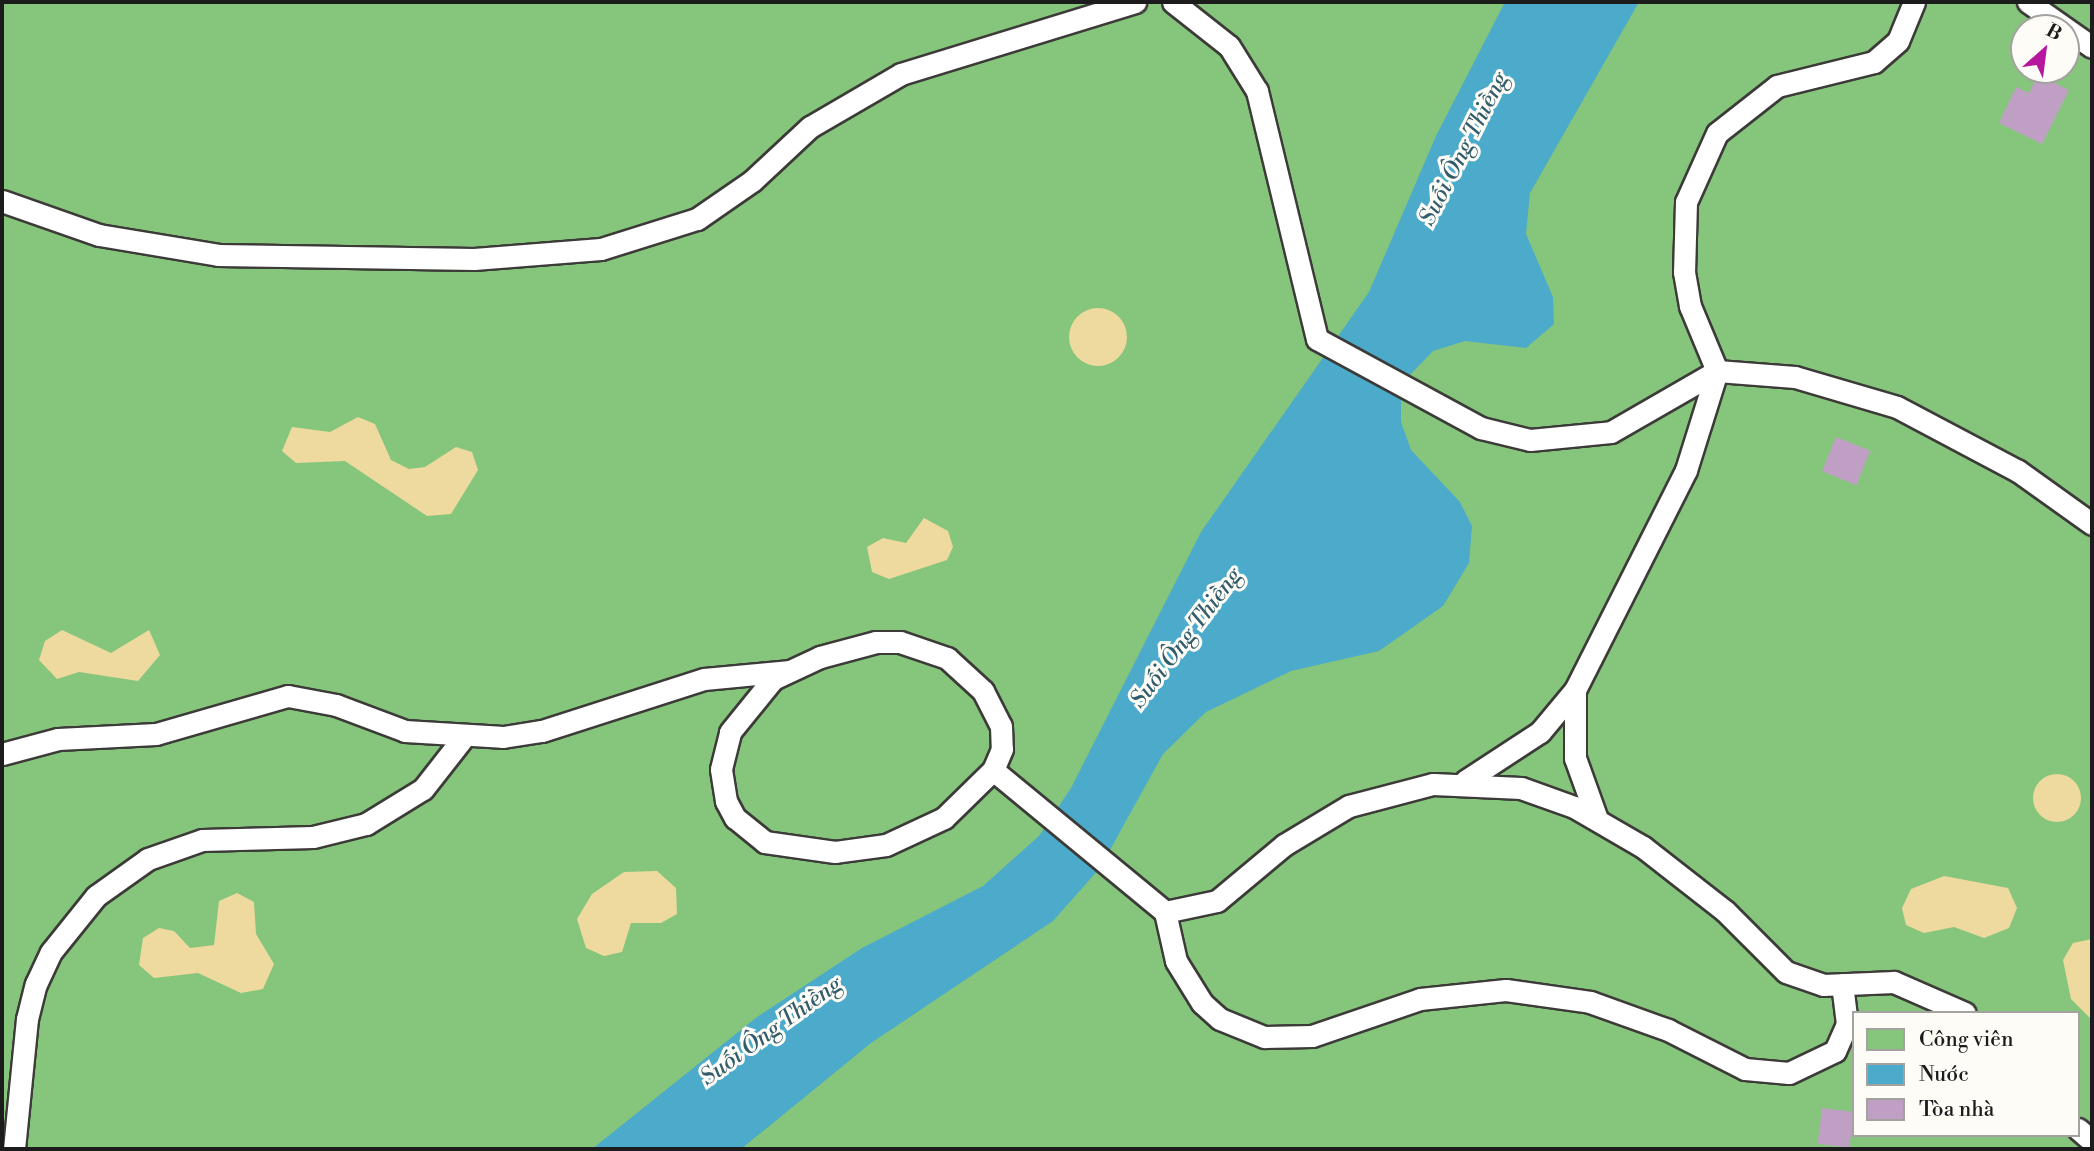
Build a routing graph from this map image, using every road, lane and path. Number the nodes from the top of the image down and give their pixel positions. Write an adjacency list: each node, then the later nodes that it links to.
1 (1135, 2): 6 (lane)
2 (1173, 2): 7 (lane)
3 (1914, 2): 7 (lane)
4 (2028, 2): 5 (lane)
5 (2092, 47)
6 (2, 201)
7 (1717, 371): 8 (lane); 10 (lane)
8 (2092, 524)
9 (788, 671): 11 (lane); 13 (lane); 13 (lane)
10 (1575, 690): 14 (lane); 15 (lane)
11 (463, 738): 12 (lane); 19 (lane)
12 (2, 754)
13 (993, 770): 16 (lane)
14 (1463, 782): 15 (lane); 16 (lane)
15 (1597, 820): 17 (lane)
16 (1165, 912): 17 (lane)
17 (1842, 984): 18 (lane)
18 (1960, 1011)
19 (14, 1149)

